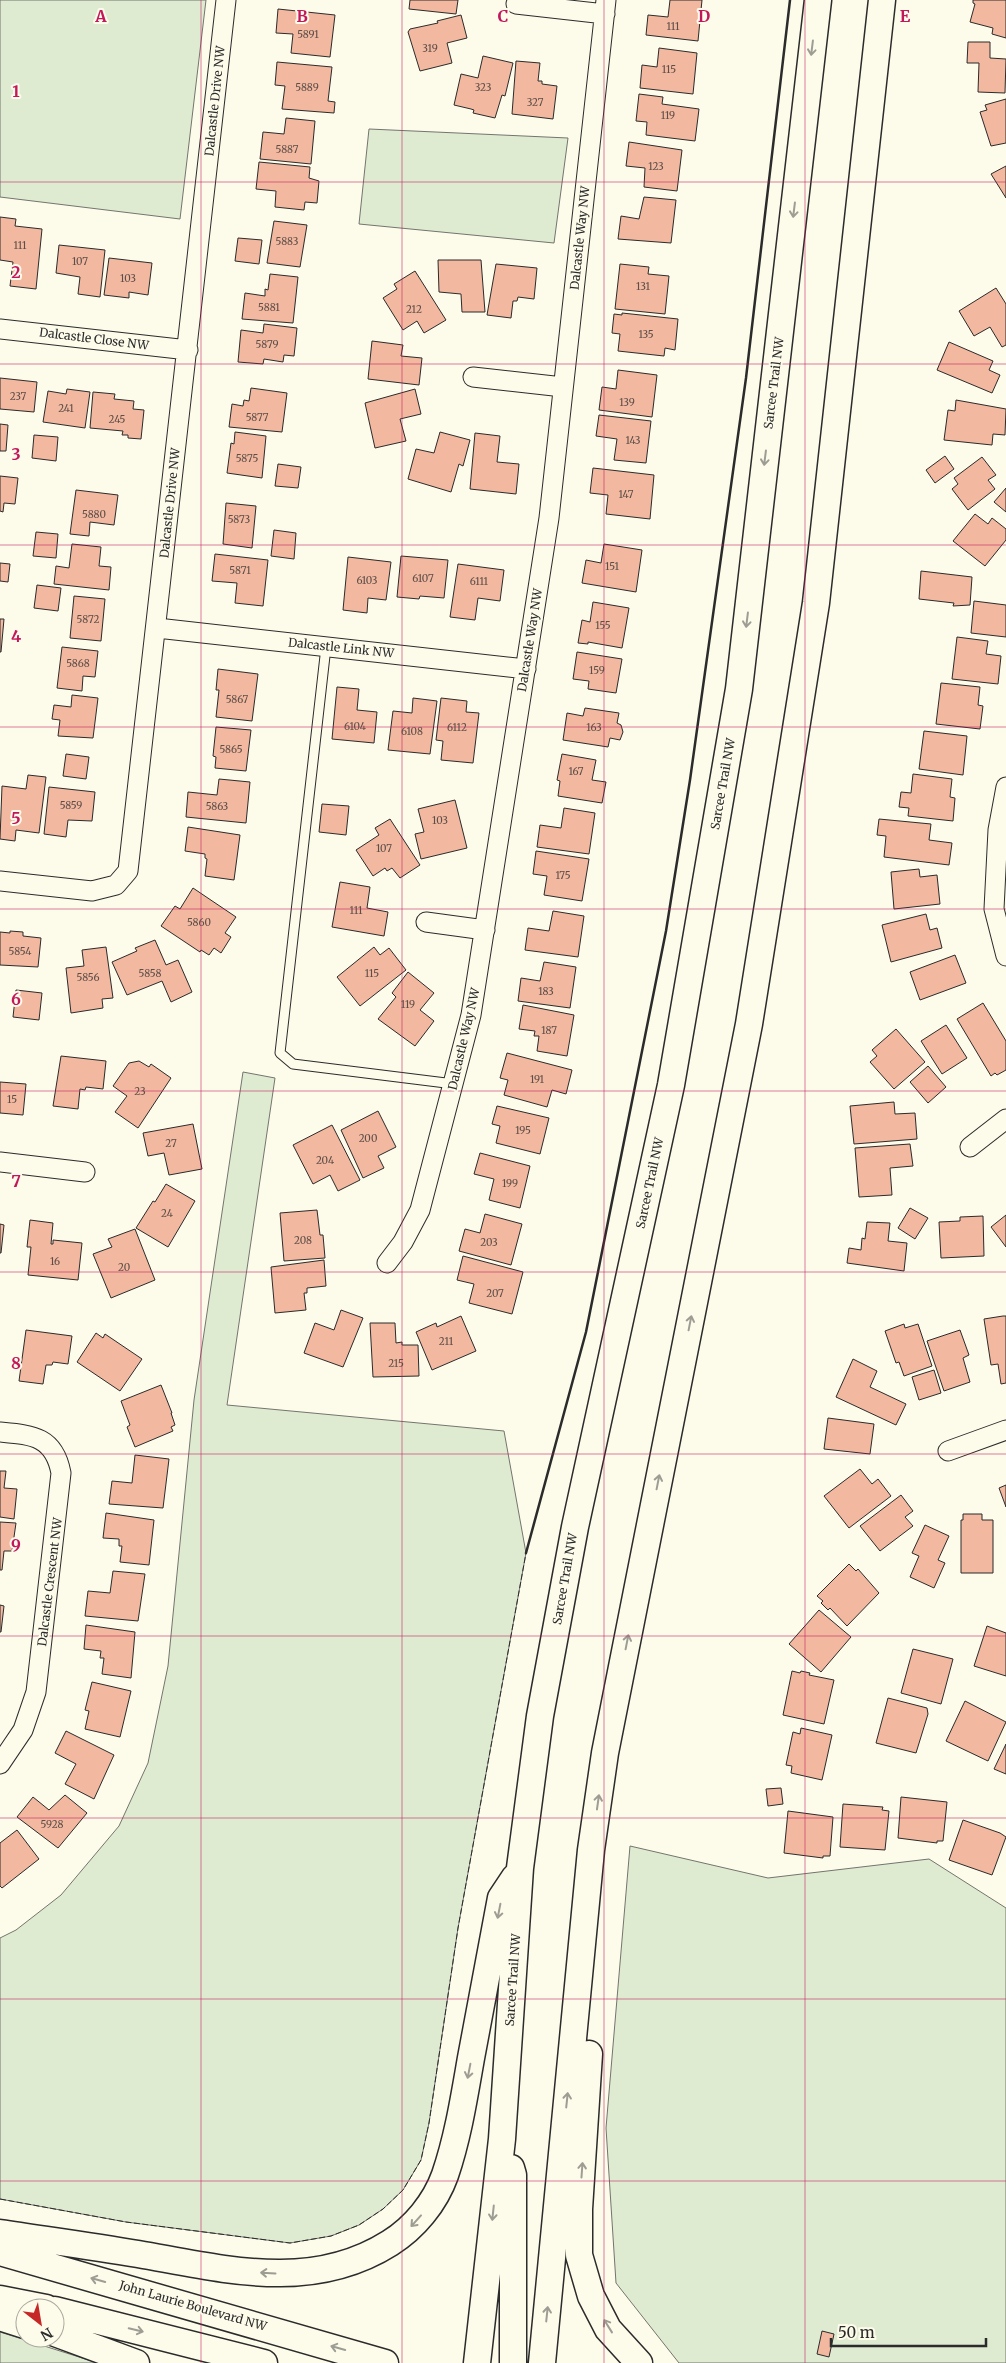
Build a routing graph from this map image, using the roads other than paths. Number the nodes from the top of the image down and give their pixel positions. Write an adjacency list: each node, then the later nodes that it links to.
1 (226, 0): 7 (street, Dalcastle Drive NW)
2 (818, 0): 30 (main road, Sarcee Trail NW, one-way to 30)
3 (882, 0): 29 (main road, one-way to 3)
4 (516, 4): 5 (street)
5 (605, 7): 9 (street, Dalcastle Way NW)
6 (0, 328): 7 (street, Dalcastle Close NW)
7 (188, 350): 10 (street, Dalcastle Drive NW)
8 (473, 377): 9 (street)
9 (563, 387): 12 (street, Dalcastle Way NW)
10 (156, 628): 11 (street, Dalcastle Link NW); 15 (street, Dalcastle Drive NW)
11 (326, 647): 12 (street, Dalcastle Link NW); 19 (lane)
12 (526, 669): 17 (street, Dalcastle Way NW)
13 (1006, 788): 14 (street)
14 (1001, 864): 18 (street)
15 (0, 880)
16 (426, 922): 17 (street)
17 (485, 930): 19 (street, Dalcastle Way NW)
18 (1006, 956)
19 (454, 1084): 24 (street, Dalcastle Way NW)
20 (1006, 1119): 21 (street)
21 (970, 1147)
22 (0, 1162): 23 (street)
23 (85, 1172)
24 (387, 1263)
25 (1006, 1430): 27 (street)
26 (0, 1432): 28 (street, Dalcastle Crescent NW)
27 (948, 1451)
28 (0, 1764)
29 (591, 1850): 45 (main road, one-way to 29); 46 (main road, one-way to 29)
30 (520, 1868): 31 (main road, Sarcee Trail NW); 32 (main road, one-way to 32)
31 (502, 2139): 43 (main road, Sarcee Trail NW, one-way to 43); 44 (main road)
32 (0, 2233)
33 (0, 2252): 42 (main road, John Laurie Boulevard NW, one-way to 33)
34 (0, 2299): 35 (main road)
35 (15, 2302)
36 (65, 2313): 41 (main road, one-way to 41)
37 (0, 2317): 38 (main road)
38 (15, 2321)
39 (65, 2337): 40 (main road)
40 (136, 2363)
41 (264, 2363)
42 (385, 2363)
43 (477, 2363)
44 (513, 2363)
45 (542, 2363)
46 (639, 2363)

